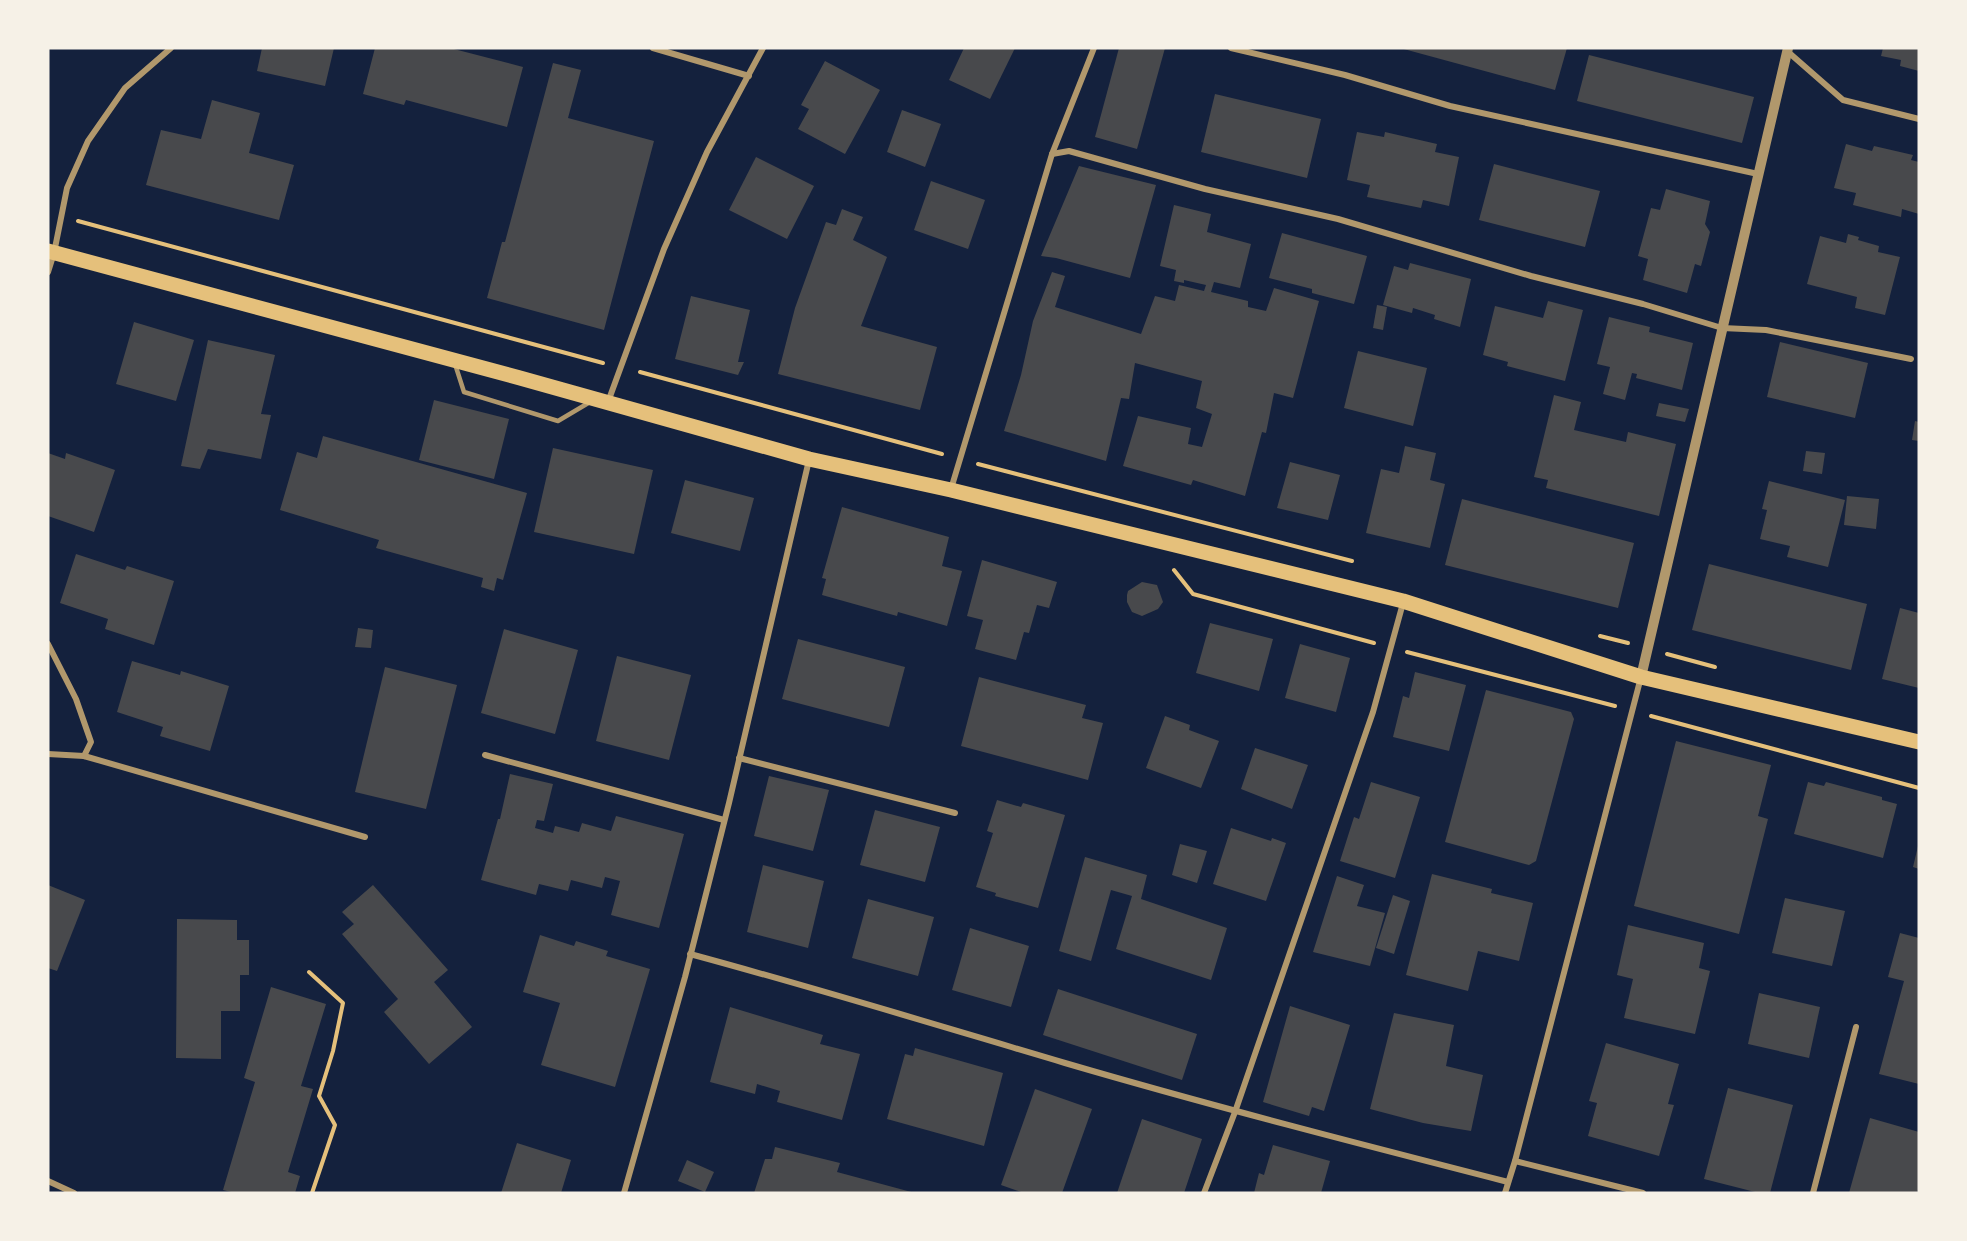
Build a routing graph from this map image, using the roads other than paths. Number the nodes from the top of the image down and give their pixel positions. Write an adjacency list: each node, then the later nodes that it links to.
1 (171, 48): 11 (street)
2 (652, 48): 7 (street)
3 (763, 48): 7 (street)
4 (1094, 48): 9 (street)
5 (1231, 48): 10 (street)
6 (1787, 49): 8 (street); 10 (street)
7 (749, 76): 16 (street)
8 (1919, 119)
9 (1052, 154): 13 (street); 18 (street)
10 (1758, 174): 13 (street)
11 (51, 252): 12 (street); 15 (main road)
12 (48, 272)
13 (1722, 328): 14 (street); 21 (street)
14 (1911, 359)
15 (454, 360): 16 (main road); 16 (lane)
16 (602, 401): 17 (main road)
17 (809, 459): 18 (main road); 26 (street)
18 (951, 490): 19 (main road)
19 (1403, 601): 21 (main road); 32 (street)
20 (48, 644): 25 (street)
21 (1641, 677): 22 (main road); 33 (street)
22 (1919, 742)
23 (48, 754): 25 (street)
24 (485, 755): 28 (street)
25 (84, 756): 29 (street)
26 (739, 758): 27 (street); 28 (street)
27 (955, 813)
28 (724, 820): 30 (street)
29 (365, 837)
30 (690, 954): 32 (street); 37 (street)
31 (1856, 1027): 41 (street)
32 (1235, 1112): 35 (street); 38 (street)
33 (1515, 1161): 35 (street); 40 (street)
34 (48, 1181): 36 (street)
35 (1508, 1182): 39 (street)
36 (74, 1193)
37 (624, 1193)
38 (1204, 1193)
39 (1505, 1193)
40 (1643, 1193)
41 (1813, 1193)

